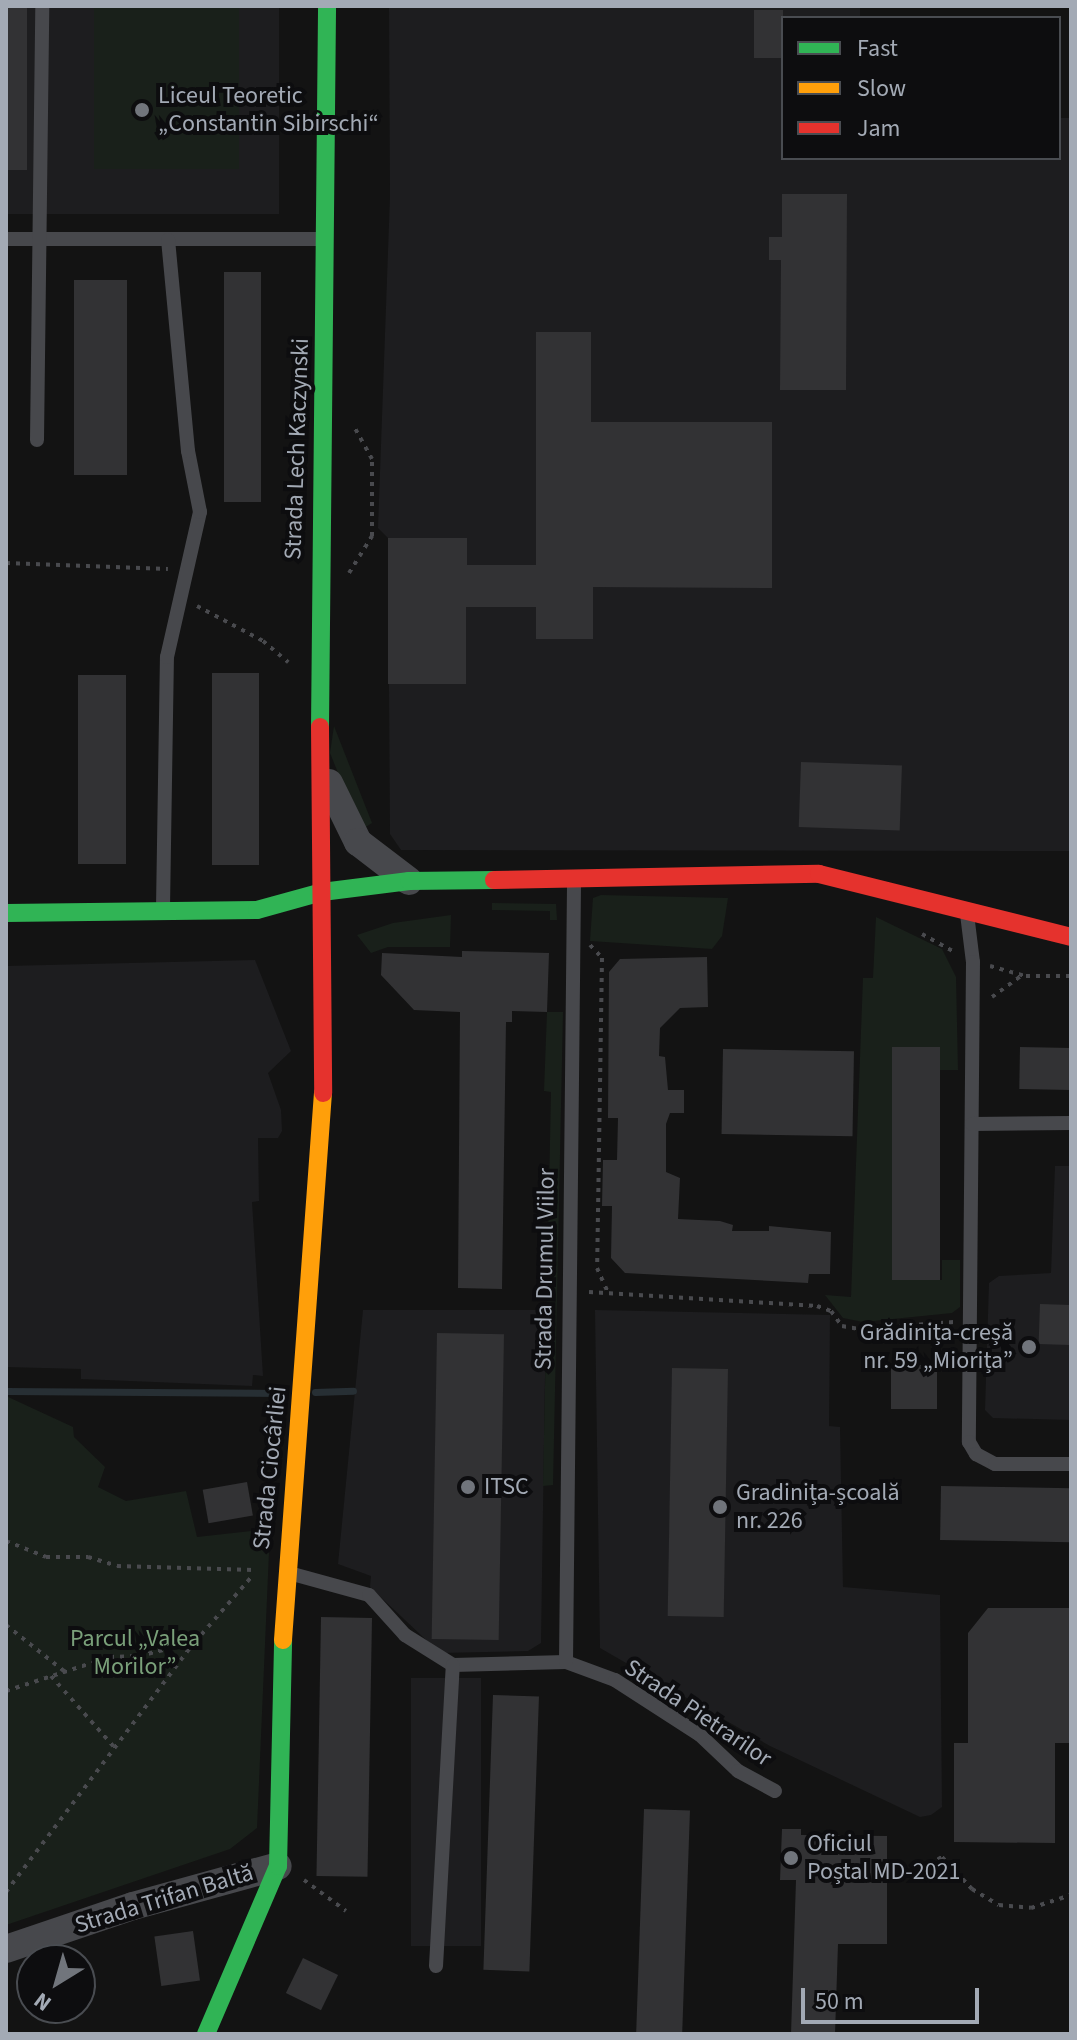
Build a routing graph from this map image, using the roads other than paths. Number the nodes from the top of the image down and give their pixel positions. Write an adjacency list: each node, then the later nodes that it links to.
1 (42, 6): 5 (lane)
2 (327, 6): 3 (street, Strada Lech Kaczynski)
3 (328, 238): 6 (lane); 8 (street, Strada Lech Kaczynski)
4 (6, 239): 5 (lane)
5 (36, 239): 6 (lane); 7 (lane)
6 (168, 240): 13 (lane)
7 (37, 440)
8 (320, 756): 10 (street); 11 (street, Strada Lech Kaczynski)
9 (574, 878): 10 (street); 14 (street); 20 (lane, Strada Drumul Viilor)
10 (409, 881): 11 (street)
11 (322, 892): 13 (street); 19 (street, Strada Ciocârliei)
12 (6, 913): 13 (street)
13 (162, 913)
14 (967, 914): 15 (street); 17 (lane)
15 (1071, 937)
16 (1071, 1123): 17 (lane)
17 (972, 1124): 18 (lane)
18 (1071, 1464)
19 (285, 1572): 21 (lane); 23 (street, Strada Ciocârliei)
20 (566, 1662): 21 (lane, Strada Pietrarilor); 22 (lane, Strada Pietrarilor)
21 (453, 1665): 25 (lane)
22 (775, 1791)
23 (278, 1866): 24 (street, Strada Trifan Baltă); 26 (street, Strada Ciocârliei)
24 (6, 1949)
25 (436, 1966)
26 (206, 2034)

